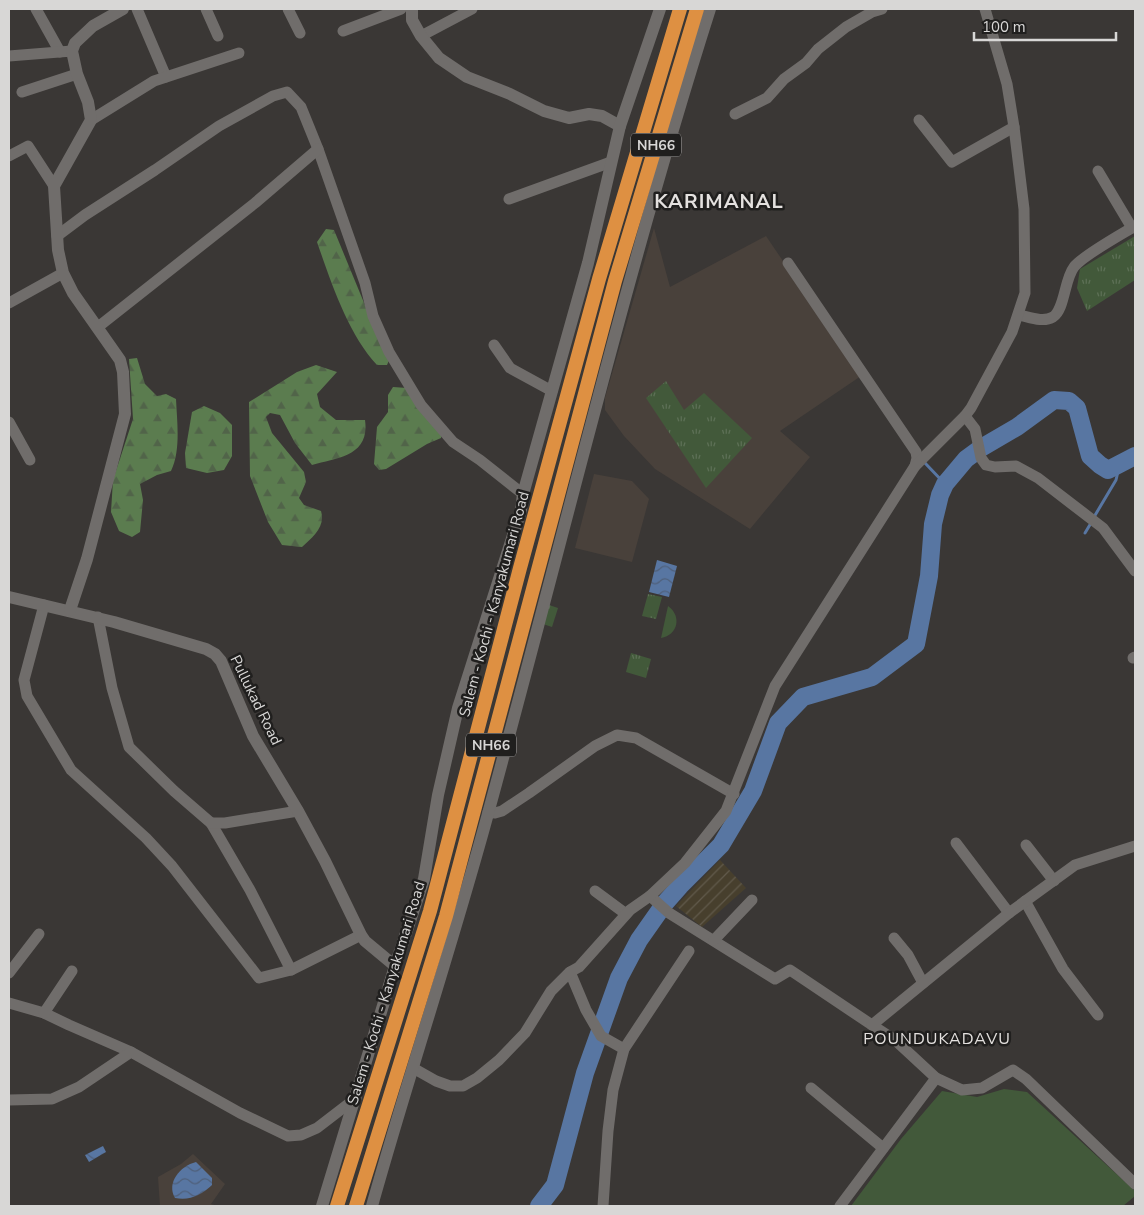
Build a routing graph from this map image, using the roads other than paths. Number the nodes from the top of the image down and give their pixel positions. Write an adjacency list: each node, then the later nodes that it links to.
1 (36, 9): 19 (street)
2 (123, 9): 19 (street)
3 (137, 9): 23 (street)
4 (206, 9): 17 (street)
5 (288, 9): 16 (street)
6 (400, 9): 15 (street)
7 (412, 9): 18 (street)
8 (472, 9): 18 (street)
9 (660, 9): 28 (street)
10 (680, 9): 91 (highway, Salem - Kochi - Kanyakumari Road / NH66)
11 (697, 9): 92 (highway, NH66)
12 (710, 9): 57 (street)
13 (882, 9): 25 (street)
14 (985, 9): 29 (street)
15 (343, 31)
16 (300, 33)
17 (218, 36)
18 (421, 36): 28 (street)
19 (66, 51): 21 (street); 22 (street)
20 (239, 53): 23 (street)
21 (9, 56)
22 (78, 74): 24 (street); 26 (street)
23 (166, 77): 26 (street)
24 (22, 92)
25 (736, 114)
26 (91, 120): 34 (street)
27 (919, 120): 29 (street)
28 (620, 126): 32 (street)
29 (1014, 127): 41 (street)
30 (318, 149): 37 (street); 42 (street); 49 (street)
31 (9, 156): 34 (street)
32 (612, 162): 35 (street); 44 (street)
33 (1098, 170): 36 (street)
34 (54, 186): 37 (street)
35 (509, 199)
36 (1134, 226): 41 (street)
37 (57, 236): 39 (street)
38 (788, 263): 48 (street)
39 (63, 273): 40 (street); 42 (street)
40 (9, 303)
41 (1019, 315): 45 (street)
42 (98, 327): 53 (street)
43 (494, 345): 44 (street)
44 (552, 391): 49 (street)
45 (965, 416): 48 (street); 50 (street)
46 (9, 422): 47 (street)
47 (30, 460)
48 (915, 466): 55 (street)
49 (524, 494): 74 (street)
50 (1135, 571)
51 (9, 597): 52 (street, Pullukad Road)
52 (44, 605): 53 (street, Pullukad Road); 75 (street)
53 (70, 610): 54 (street, Pullukad Road)
54 (98, 617): 56 (street, Pullukad Road); 58 (street)
55 (734, 794): 57 (street); 64 (street)
56 (298, 811): 58 (street); 70 (street, Pullukad Road)
57 (488, 812): 86 (street)
58 (211, 823): 75 (street)
59 (956, 843): 67 (street)
60 (1026, 845): 62 (street)
61 (1135, 846): 62 (street)
62 (1054, 881): 66 (street)
63 (595, 891): 68 (street)
64 (653, 899): 68 (street); 72 (street)
65 (752, 900): 72 (street)
66 (1025, 902): 67 (street); 82 (street)
67 (1009, 913): 79 (street)
68 (626, 914): 77 (street)
69 (38, 934): 78 (street)
70 (361, 936): 74 (street, Pullukad Road); 75 (street)
71 (894, 938): 79 (street)
72 (714, 940): 83 (street)
73 (689, 951): 84 (street)
74 (395, 966): 89 (street)
75 (291, 970)
76 (72, 971): 81 (street)
77 (570, 972): 84 (street); 86 (street)
78 (9, 973)
79 (923, 983): 83 (street)
80 (9, 1003): 81 (street)
81 (44, 1013): 85 (street)
82 (1098, 1015)
83 (872, 1025): 87 (street)
84 (624, 1049): 99 (street)
85 (131, 1052): 89 (street); 90 (street)
86 (413, 1068): 92 (street)
87 (936, 1078): 93 (street); 94 (street)
88 (811, 1088): 93 (street)
89 (356, 1098): 91 (street); 95 (street)
90 (9, 1100)
91 (370, 1101): 92 (street); 96 (highway, Salem - Kochi - Kanyakumari Road / NH66)
92 (393, 1107): 97 (highway, NH66); 98 (street)
93 (883, 1148): 100 (street)
94 (1135, 1184)
95 (322, 1206)
96 (337, 1206)
97 (356, 1206)
98 (372, 1206)
99 (604, 1206)
100 (840, 1206)

